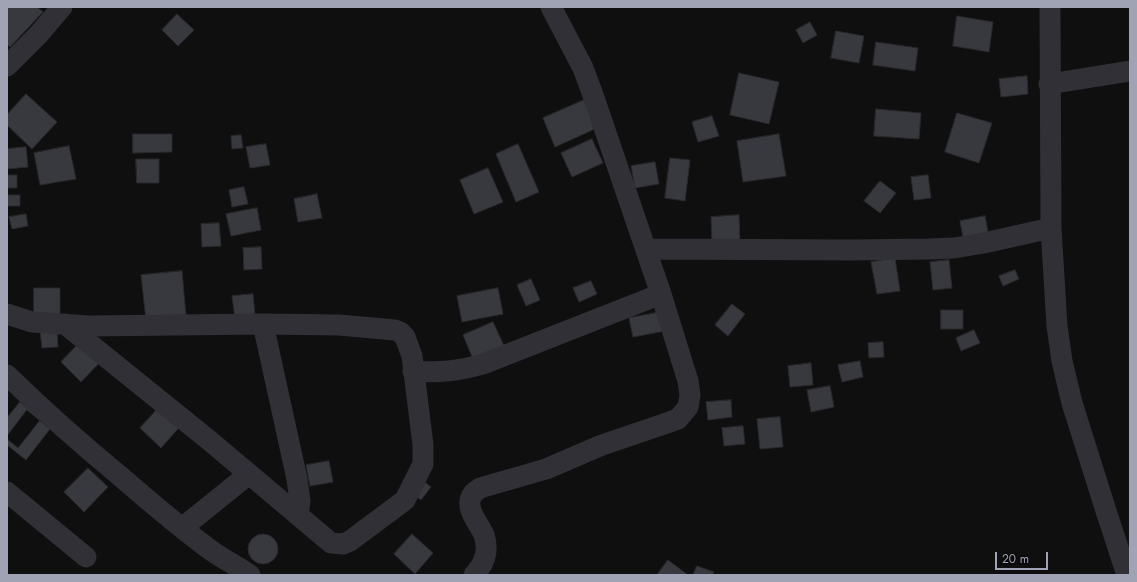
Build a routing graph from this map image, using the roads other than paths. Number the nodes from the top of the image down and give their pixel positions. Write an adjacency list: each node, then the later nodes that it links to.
1 (62, 7): 4 (street)
2 (551, 7): 8 (street)
3 (1050, 7): 6 (street)
4 (7, 66)
5 (1130, 71): 6 (street)
6 (1050, 84): 7 (street)
7 (1051, 228): 8 (street); 22 (street)
8 (646, 249): 9 (street)
9 (661, 294): 13 (street); 21 (street)
10 (7, 314): 11 (street)
11 (65, 324): 12 (street); 15 (street)
12 (262, 324): 13 (street); 17 (street)
13 (413, 371): 17 (street)
14 (7, 374): 18 (street)
15 (249, 474): 17 (street); 18 (street)
16 (7, 492): 19 (street)
17 (298, 515)
18 (182, 528): 20 (street)
19 (86, 557)
20 (250, 575)
21 (474, 575)
22 (1127, 575)

